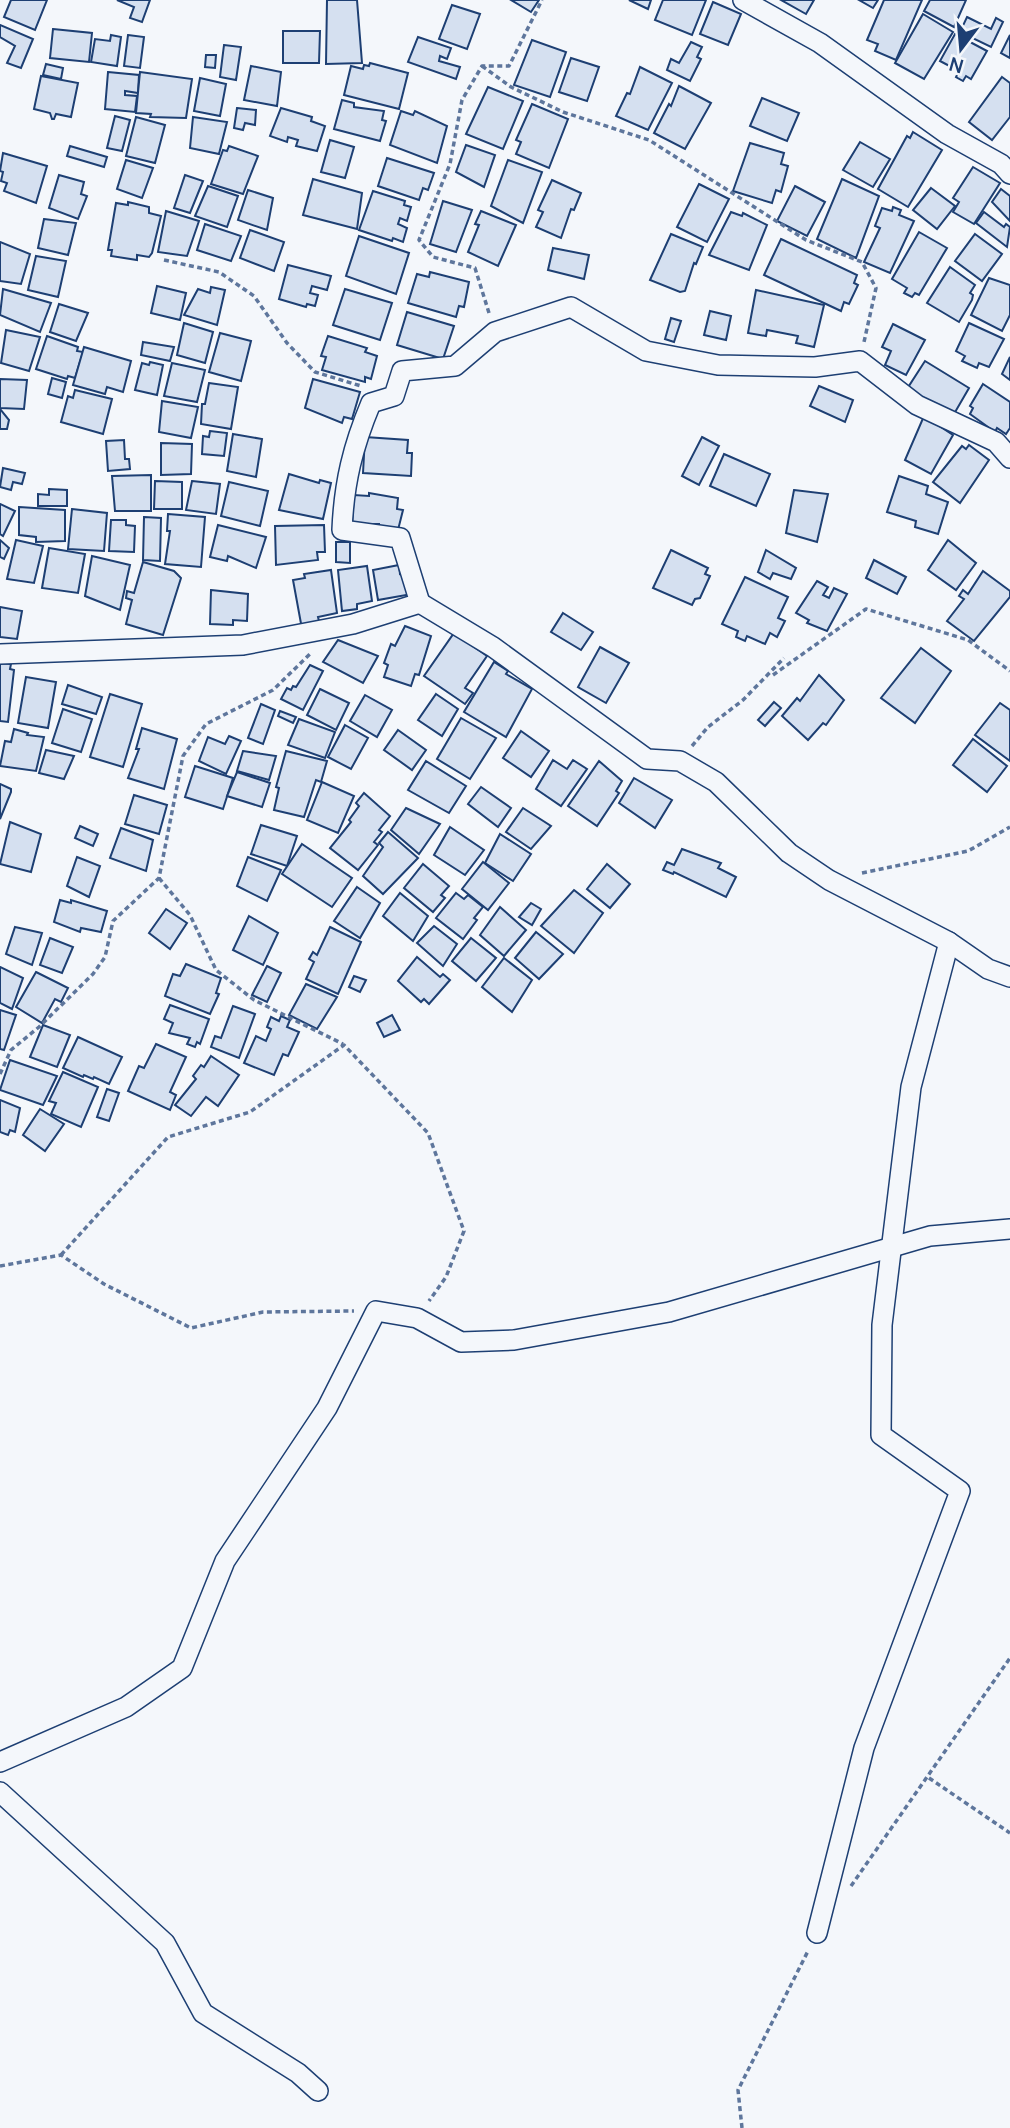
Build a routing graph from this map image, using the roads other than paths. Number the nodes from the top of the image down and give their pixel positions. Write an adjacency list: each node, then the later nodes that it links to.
1 (743, 0): 2 (street)
2 (1010, 174)
3 (1010, 458): 4 (street)
4 (420, 603): 5 (street); 6 (street)
5 (0, 654)
6 (949, 942): 7 (street); 9 (street)
7 (1010, 977)
8 (1010, 1229): 9 (street)
9 (892, 1247): 10 (street); 12 (street)
10 (0, 1762)
11 (0, 1792): 13 (street)
12 (817, 1933)
13 (318, 2091)

